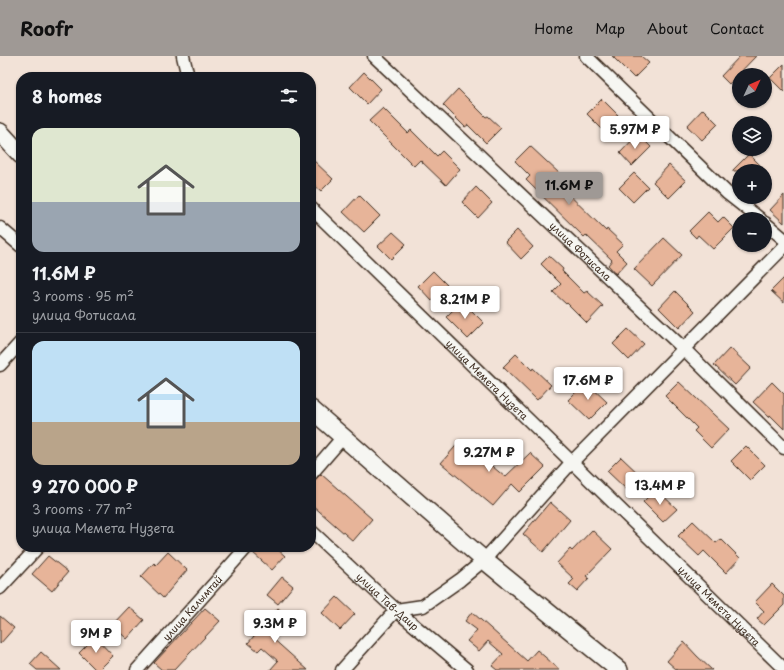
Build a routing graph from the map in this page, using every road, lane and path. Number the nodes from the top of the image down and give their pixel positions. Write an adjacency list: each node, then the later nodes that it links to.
1 (183, 56): 4 (street)
2 (374, 56): 17 (street, улица Фотисала)
3 (586, 56): 9 (street)
4 (187, 72)
5 (0, 132): 7 (main road)
6 (0, 143): 8 (main road)
7 (16, 150)
8 (16, 153)
9 (751, 212)
10 (316, 213): 22 (street, улица Мемета Нузета)
11 (0, 228): 14 (street)
12 (772, 229): 13 (street)
13 (784, 239)
14 (16, 242)
15 (784, 247): 17 (street)
16 (16, 347): 18 (street)
17 (683, 348): 21 (street, улица Фотисала); 22 (street)
18 (0, 365)
19 (316, 413): 20 (main road)
20 (343, 437): 23 (street); 27 (main road)
21 (784, 448)
22 (571, 463): 27 (street); 30 (street, улица Мемета Нузета)
23 (316, 468)
24 (316, 536): 29 (street, улица Тав-Даир)
25 (33, 552): 28 (street)
26 (243, 552): 31 (street, улица Калымтай)
27 (484, 560): 29 (street); 34 (main road)
28 (0, 588)
29 (396, 610): 32 (street); 33 (street, улица Тав-Даир)
30 (784, 669)
31 (137, 670)
32 (342, 670)
33 (467, 670)
34 (619, 670)

